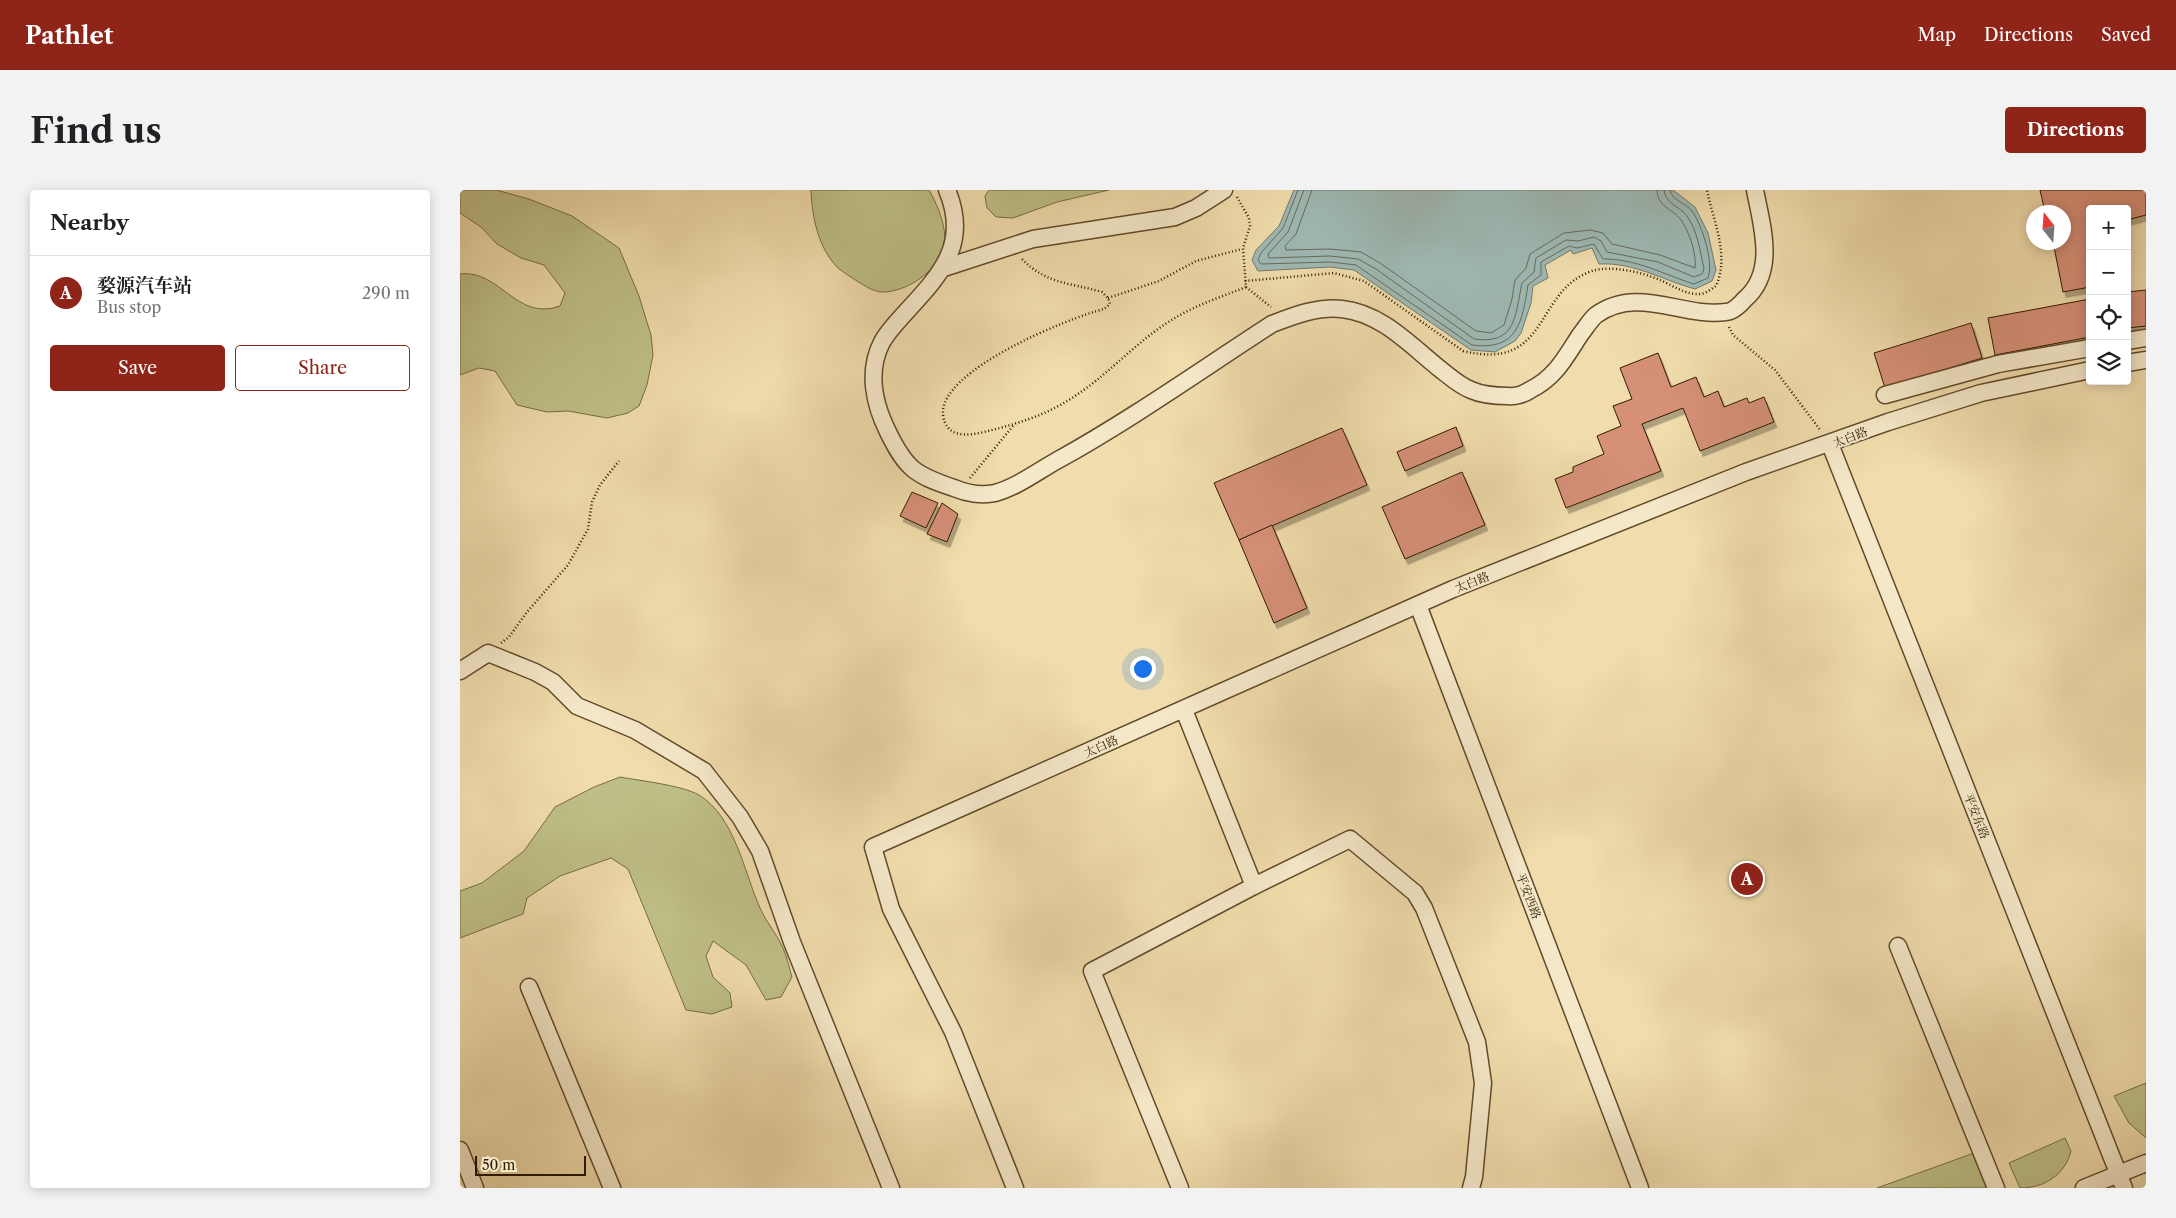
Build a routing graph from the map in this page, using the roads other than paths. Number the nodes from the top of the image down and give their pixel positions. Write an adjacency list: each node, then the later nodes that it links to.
1 (947, 190): 4 (street)
2 (1224, 190): 4 (street)
3 (1755, 190): 4 (street)
4 (944, 268)
5 (2146, 338): 6 (street)
6 (2131, 340)
7 (2086, 349): 11 (street)
8 (2146, 360): 9 (street)
9 (2131, 362)
10 (2086, 371): 12 (street, 太白路)
11 (1885, 395)
12 (1830, 444): 13 (street, 太白路); 22 (street, 平安东路)
13 (1418, 605): 15 (street, 太白路); 29 (street, 平安西路)
14 (460, 671): 25 (street)
15 (1184, 710): 16 (street); 26 (street, 太白路)
16 (1254, 886): 27 (street); 28 (street)
17 (1898, 946): 30 (street)
18 (529, 987): 24 (street)
19 (460, 1150): 21 (street)
20 (2146, 1163): 22 (street)
21 (464, 1170): 23 (street)
22 (2121, 1181): 31 (street)
23 (475, 1188)
24 (612, 1188)
25 (891, 1188)
26 (1015, 1188)
27 (1180, 1188)
28 (1471, 1188)
29 (1640, 1188)
30 (1996, 1188)
31 (2084, 1188)

